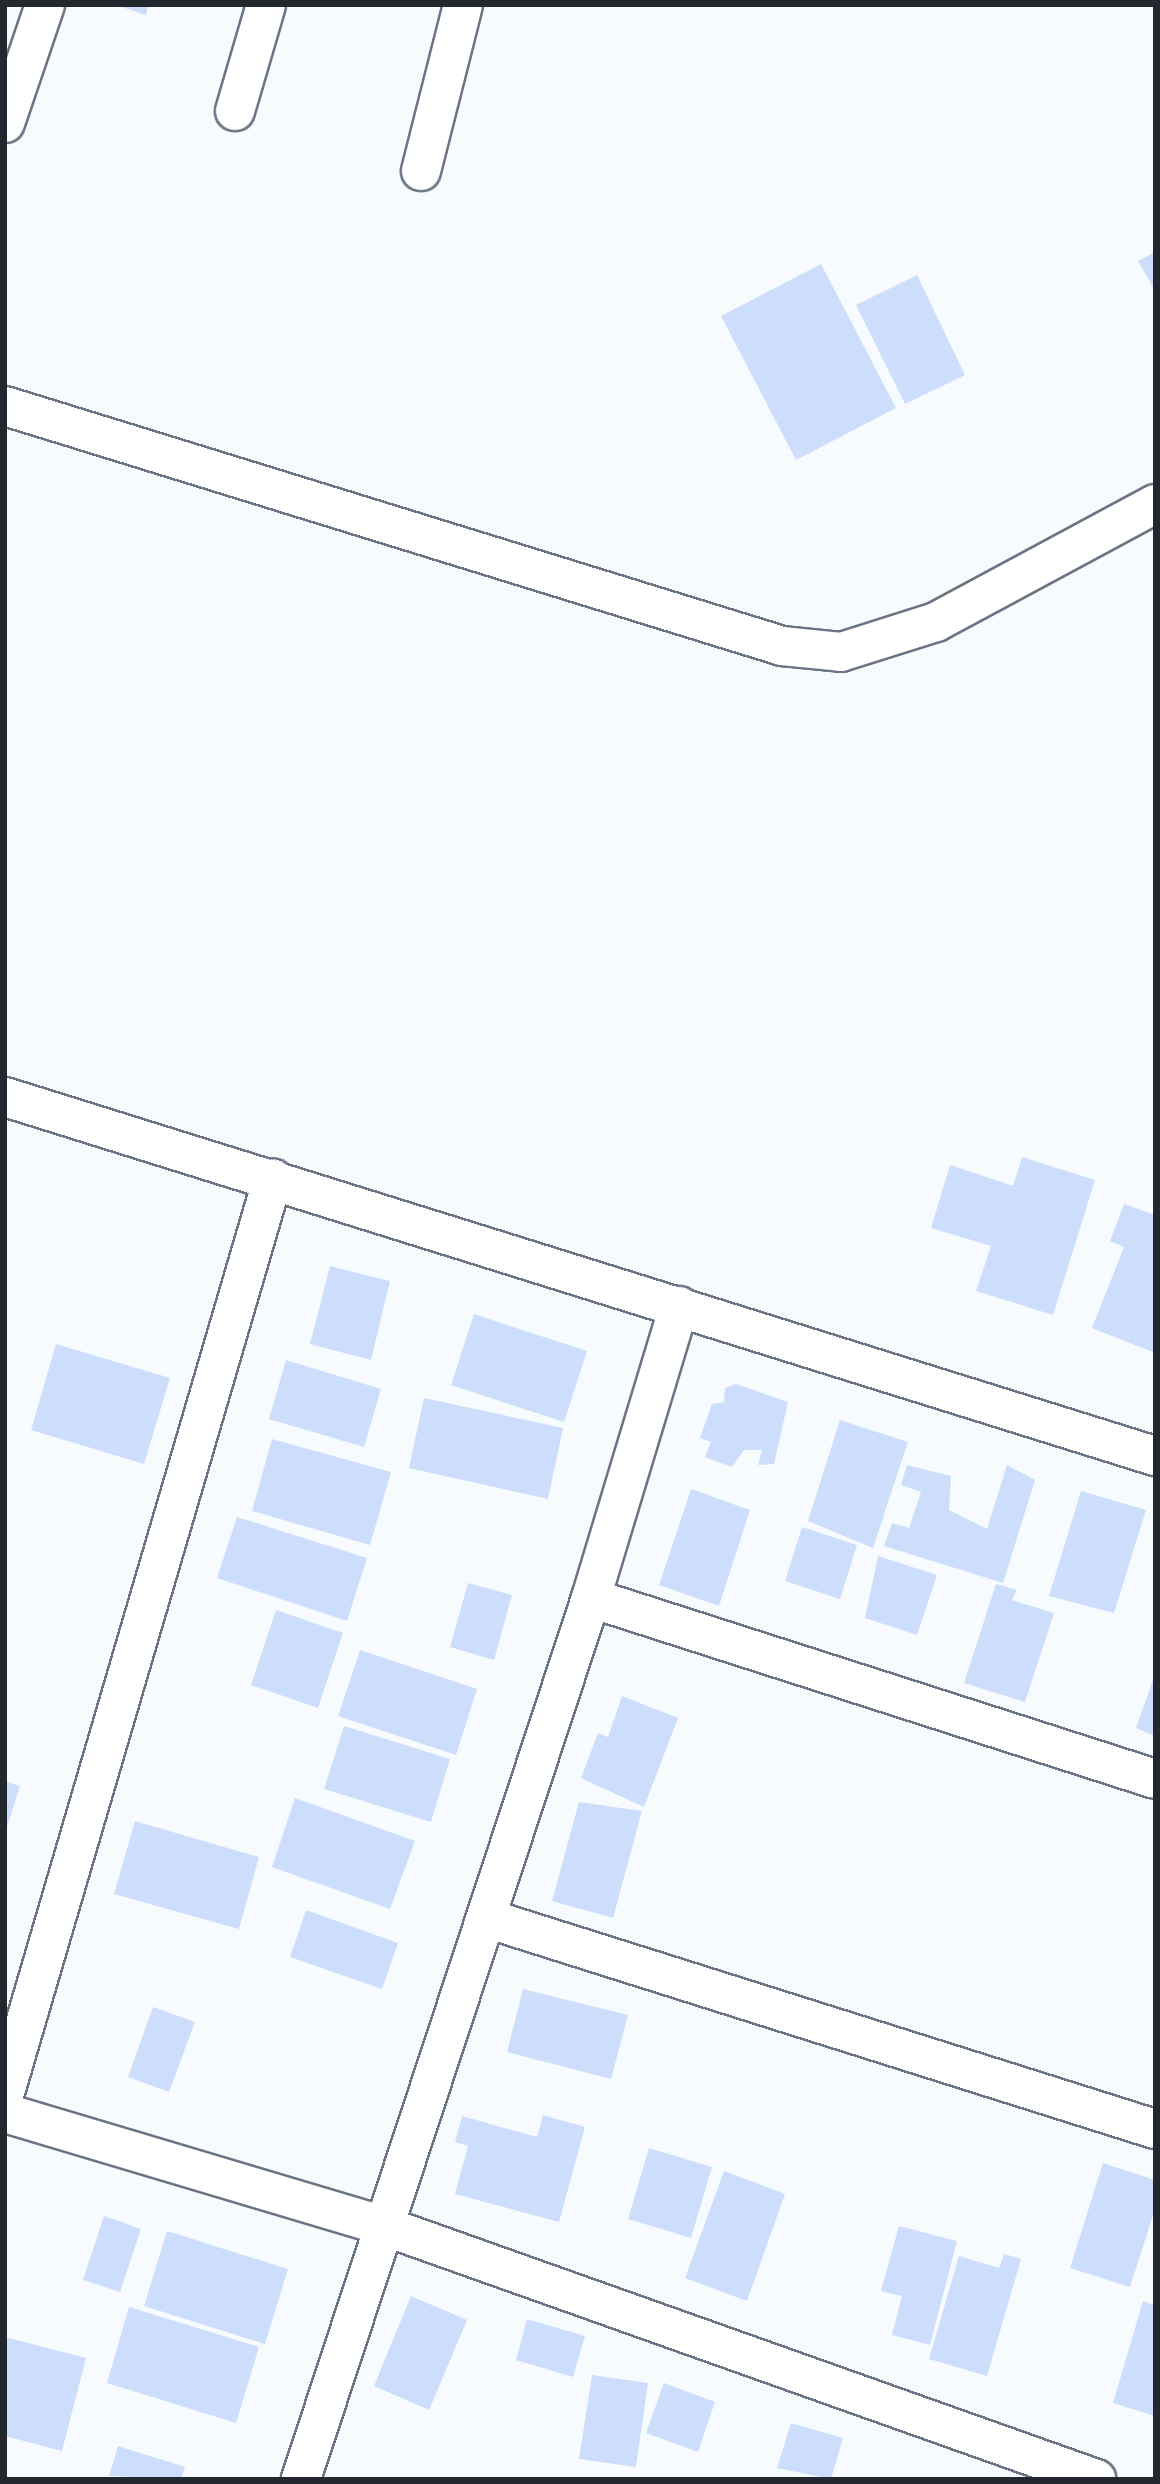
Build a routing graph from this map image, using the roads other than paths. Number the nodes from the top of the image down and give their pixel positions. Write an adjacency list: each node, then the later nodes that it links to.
1 (45, 5): 5 (street)
2 (265, 5): 4 (street)
3 (463, 5): 6 (street)
4 (235, 111)
5 (5, 123)
6 (421, 171)
7 (5, 406): 8 (street)
8 (1155, 504)
9 (5, 1097): 10 (street)
10 (273, 1178): 11 (street); 16 (street)
11 (679, 1306): 12 (street); 13 (street)
12 (1155, 1456)
13 (592, 1598): 14 (street); 15 (street)
14 (1155, 1779)
15 (486, 1918): 18 (street); 19 (street)
16 (5, 2092)
17 (5, 2113): 19 (street)
18 (1155, 2129)
19 (384, 2226): 20 (street); 21 (street)
20 (301, 2479)
21 (1096, 2479)

